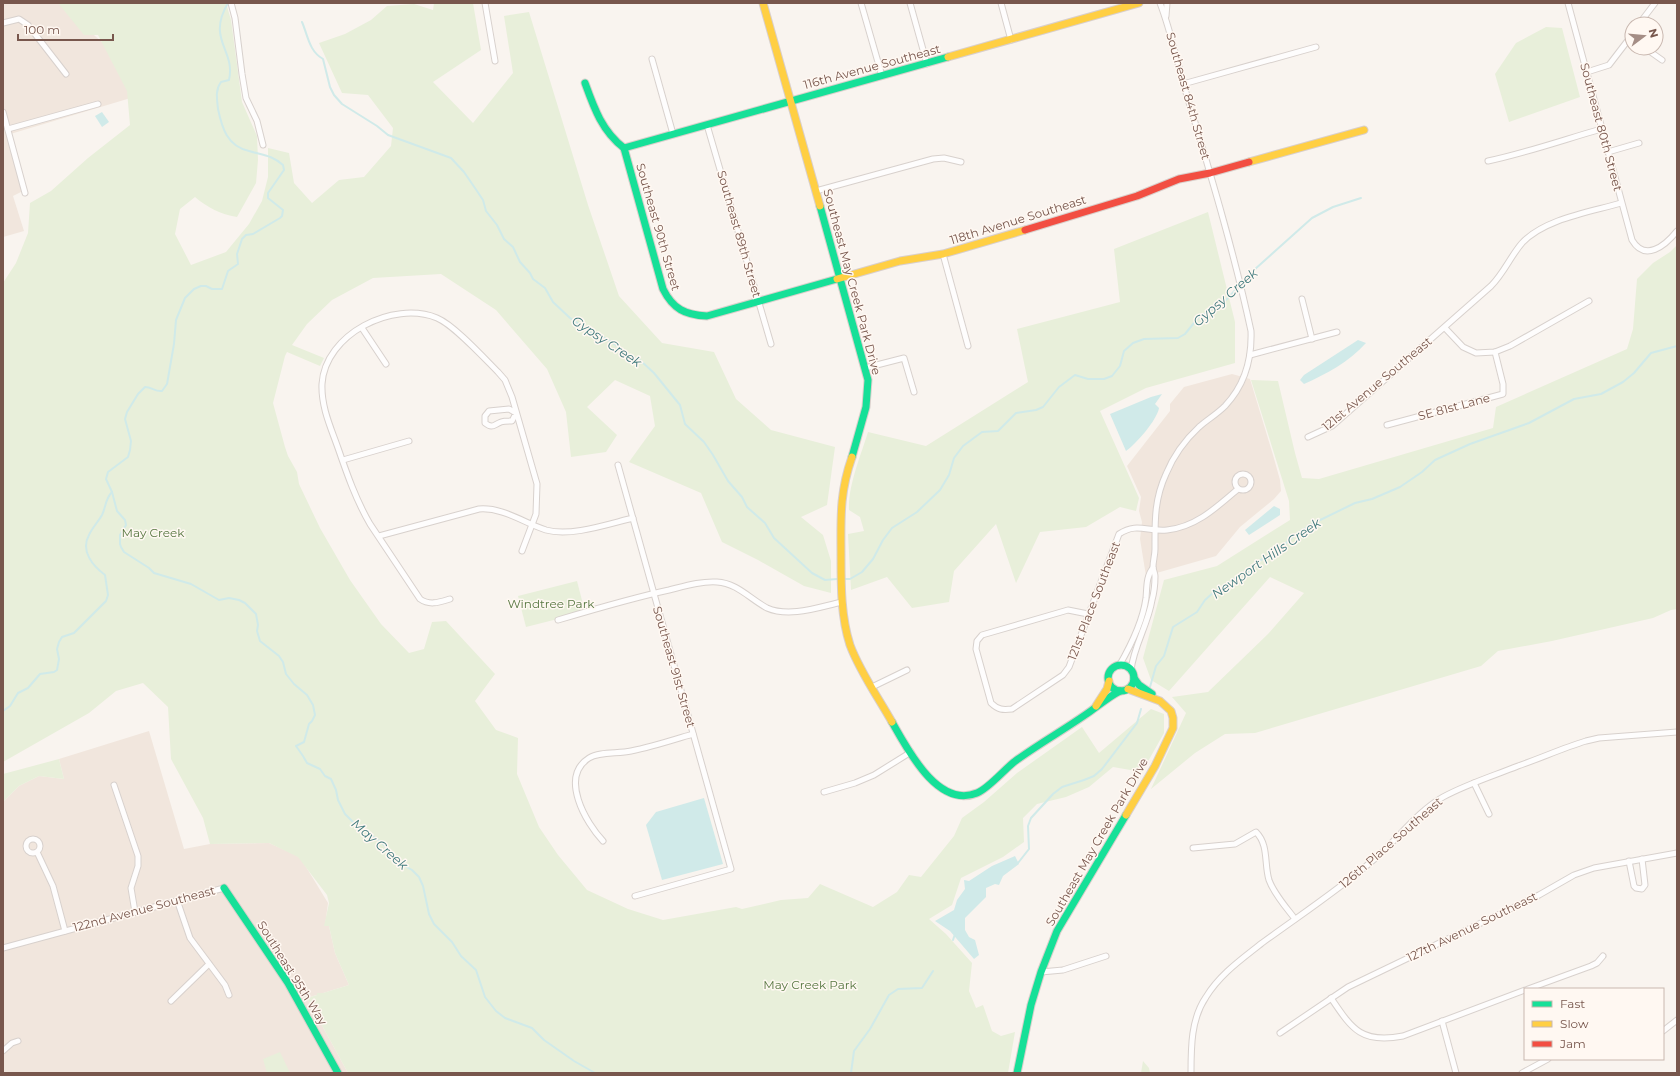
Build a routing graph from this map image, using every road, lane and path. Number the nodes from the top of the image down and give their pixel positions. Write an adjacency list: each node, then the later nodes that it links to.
1 (231, 3): 38 (street)
2 (485, 3): 22 (street)
3 (763, 3): 29 (street, Southeast May Creek Park Drive)
4 (861, 3): 26 (street)
5 (910, 3): 23 (street)
6 (1001, 3): 16 (street)
7 (1139, 3): 12 (street, 116th Avenue Southeast)
8 (1160, 3): 14 (street, Southeast 84th Street)
9 (1167, 3): 14 (street, Southeast 84th Street)
10 (1568, 3): 24 (street, Southeast 80th Street)
11 (1655, 3): 13 (street)
12 (1129, 5): 16 (street, 116th Avenue Southeast)
13 (1645, 16)
14 (1166, 19): 28 (street, Southeast 84th Street)
15 (3, 23): 25 (street)
16 (1011, 40): 23 (street, 116th Avenue Southeast)
17 (1316, 47): 28 (street)
18 (1624, 47): 24 (street)
19 (1656, 56): 21 (street)
20 (652, 59): 36 (street)
21 (1662, 60)
22 (495, 61)
23 (927, 64): 26 (street, 116th Avenue Southeast)
24 (1587, 72): 34 (street, Southeast 80th Street)
25 (66, 74)
26 (882, 76): 29 (street, 116th Avenue Southeast)
27 (585, 83): 39 (street)
28 (1183, 84): 43 (street, Southeast 84th Street)
29 (791, 101): 32 (street, 116th Avenue Southeast); 44 (street, Southeast May Creek Park Drive)
30 (98, 104): 33 (street)
31 (3, 112): 33 (street)
32 (707, 125): 36 (street, 116th Avenue Southeast); 52 (street, Southeast 89th Street)
33 (8, 129): 45 (street)
34 (1601, 129): 40 (street, Southeast 80th Street); 41 (street)
35 (1364, 130): 43 (street, 118th Avenue Southeast)
36 (673, 134): 39 (street, 116th Avenue Southeast)
37 (1639, 143): 40 (street)
38 (263, 145)
39 (624, 148): 53 (street, Southeast 90th Street)
40 (1608, 152): 46 (street, Southeast 80th Street)
41 (1488, 161)
42 (961, 162): 44 (street)
43 (1210, 173): 48 (street, 118th Avenue Southeast); 61 (street, Southeast 84th Street)
44 (816, 191): 49 (street, Southeast May Creek Park Drive)
45 (25, 193)
46 (1621, 203): 47 (street, Southeast 80th Street); 55 (street, 121st Avenue Southeast)
47 (1677, 231)
48 (943, 254): 49 (street, 118th Avenue Southeast); 59 (street)
49 (840, 279): 52 (street, 118th Avenue Southeast); 63 (street, Southeast May Creek Park Drive)
50 (1302, 299): 57 (street)
51 (1589, 301): 60 (street)
52 (758, 302): 53 (street, 118th Avenue Southeast); 58 (street, Southeast 89th Street)
53 (676, 309)
54 (362, 328): 62 (street); 65 (street); 69 (street)
55 (1445, 328): 60 (street); 67 (street, 121st Avenue Southeast)
56 (1337, 332): 57 (street)
57 (1312, 339): 61 (street)
58 (771, 344)
59 (968, 346)
60 (1495, 352): 66 (street, SE 81st Lane)
61 (1250, 355): 74 (street, Southeast 84th Street)
62 (386, 364)
63 (865, 368): 64 (street); 80 (street, Southeast May Creek Park Drive)
64 (914, 392)
65 (516, 413): 65 (street); 73 (street)
66 (1387, 425)
67 (1308, 437)
68 (409, 441): 69 (street)
69 (342, 460): 75 (street)
70 (618, 465): 72 (street, Southeast 91st Street)
71 (1238, 489): 74 (street, 121st Place Southeast)
72 (633, 518): 73 (street); 78 (street, Southeast 91st Street)
73 (532, 524): 75 (street); 76 (street)
74 (1154, 531): 77 (street, Southeast 84th Street); 81 (street, 121st Place Southeast)
75 (379, 536): 79 (street)
76 (522, 552)
77 (1153, 568): 83 (street); 85 (street)
78 (654, 593): 80 (street); 82 (street); 94 (street, Southeast 91st Street)
79 (450, 599)
80 (842, 602): 88 (street, Southeast May Creek Park Drive)
81 (1088, 614): 81 (street, 121st Place Southeast)
82 (558, 620)
83 (1120, 666): 85 (street); 87 (street)
84 (907, 670): 88 (street)
85 (1131, 670): 86 (street)
86 (1134, 678): 89 (street); 91 (street, Southeast May Creek Park Drive)
87 (1109, 681): 90 (street); 92 (street, Southeast May Creek Park Drive)
88 (872, 687): 95 (street, Southeast May Creek Park Drive)
89 (1128, 689): 90 (street); 91 (street, Southeast May Creek Park Drive)
90 (1120, 691): 92 (street, Southeast May Creek Park Drive)
91 (1158, 699): 116 (street, Southeast May Creek Park Drive)
92 (1095, 708): 95 (street, Southeast May Creek Park Drive)
93 (1677, 732): 96 (street, 126th Place Southeast)
94 (693, 734): 100 (street); 107 (street, Southeast 91st Street)
95 (910, 752): 98 (street)
96 (1474, 783): 99 (street); 110 (street, 126th Place Southeast)
97 (114, 785): 109 (street)
98 (824, 792)
99 (1488, 814)
100 (603, 841)
101 (1193, 848): 110 (street)
102 (37, 852): 111 (street)
103 (1677, 853): 104 (street, 127th Avenue Southeast)
104 (1642, 859): 105 (street, 127th Avenue Southeast); 105 (street)
105 (1629, 861): 120 (street, 127th Avenue Southeast)
106 (224, 888): 108 (street, 122nd Avenue Southeast); 129 (street, Southeast 95th Way)
107 (635, 896)
108 (177, 900): 109 (street, 122nd Avenue Southeast); 115 (street)
109 (135, 912): 111 (street, 122nd Avenue Southeast)
110 (1295, 919): 131 (street, 126th Place Southeast)
111 (64, 931): 112 (street, 122nd Avenue Southeast)
112 (3, 948)
113 (1106, 956): 116 (street)
114 (1603, 956): 117 (street)
115 (209, 964): 119 (street); 121 (street)
116 (1041, 972): 130 (street, Southeast May Creek Park Drive)
117 (1531, 988)
118 (1524, 991): 122 (street)
119 (229, 995)
120 (1331, 998): 122 (street); 125 (street, 127th Avenue Southeast)
121 (171, 1001)
122 (1442, 1020): 132 (street)
123 (1677, 1020): 124 (street)
124 (1664, 1029)
125 (1280, 1033)
126 (18, 1041): 127 (street)
127 (3, 1051)
128 (1546, 1060): 133 (street)
129 (338, 1073)
130 (1017, 1073)
131 (1191, 1073)
132 (1456, 1073)
133 (1522, 1073)

